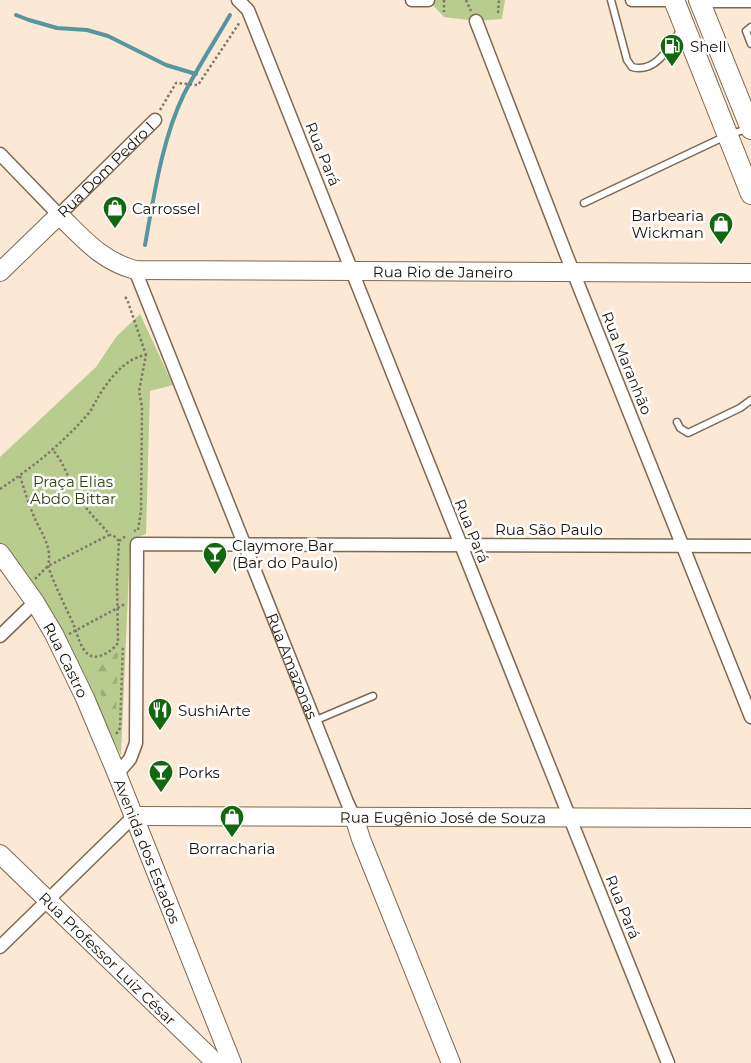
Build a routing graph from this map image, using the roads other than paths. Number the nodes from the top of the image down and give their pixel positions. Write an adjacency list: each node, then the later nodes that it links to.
1 (238, 0): 9 (street)
2 (412, 0): 3 (street)
3 (428, 0)
4 (611, 0): 11 (lane)
5 (632, 0): 6 (street)
6 (674, 0): 11 (main road)
7 (700, 0): 8 (street); 15 (main road)
8 (751, 1)
9 (252, 5): 22 (street, Rua Pará)
10 (476, 21): 24 (street, Rua Maranhão)
11 (684, 26): 16 (main road)
12 (751, 27): 13 (lane)
13 (751, 44)
14 (154, 120): 20 (street, Rua Dom Pedro I)
15 (751, 128): 16 (lane)
16 (728, 135): 18 (main road); 19 (lane)
17 (0, 154): 20 (street)
18 (751, 194)
19 (584, 203)
20 (59, 215): 21 (street); 23 (street, Rua Dom Pedro I)
21 (135, 270): 22 (street, Rua Rio de Janeiro); 29 (street, Rua Amazonas)
22 (352, 271): 24 (street, Rua Rio de Janeiro); 30 (street, Rua Pará)
23 (0, 272)
24 (574, 272): 25 (street, Rua Rio de Janeiro); 31 (street, Rua Maranhão)
25 (751, 274)
26 (751, 400): 27 (lane)
27 (677, 422)
28 (137, 544): 29 (street, Rua São Paulo); 39 (street, Avenida dos Estados)
29 (244, 544): 30 (street, Rua São Paulo); 38 (street, Rua Amazonas)
30 (459, 545): 31 (street, Rua São Paulo); 42 (street, Rua Pará)
31 (682, 546): 32 (street, Rua São Paulo); 37 (street, Rua Maranhão)
32 (751, 546)
33 (0, 553): 34 (street, Rua Castro)
34 (35, 602): 35 (street); 39 (street, Rua Castro)
35 (0, 636)
36 (373, 696): 38 (lane)
37 (751, 716)
38 (314, 720): 41 (street, Rua Amazonas)
39 (117, 774): 40 (street, Avenida dos Estados)
40 (134, 816): 41 (street, Rua Eugênio José de Souza); 45 (street); 48 (street, Avenida dos Estados)
41 (354, 817): 42 (street, Rua Eugênio José de Souza); 49 (street, Rua Amazonas)
42 (571, 817): 43 (street, Rua Eugênio José de Souza); 50 (street, Rua Pará)
43 (751, 818)
44 (0, 854): 45 (street, Rua Professor Luiz César)
45 (48, 901): 46 (street); 47 (street, Rua Professor Luiz César)
46 (0, 947)
47 (216, 1063)
48 (232, 1063)
49 (451, 1063)
50 (668, 1063)

